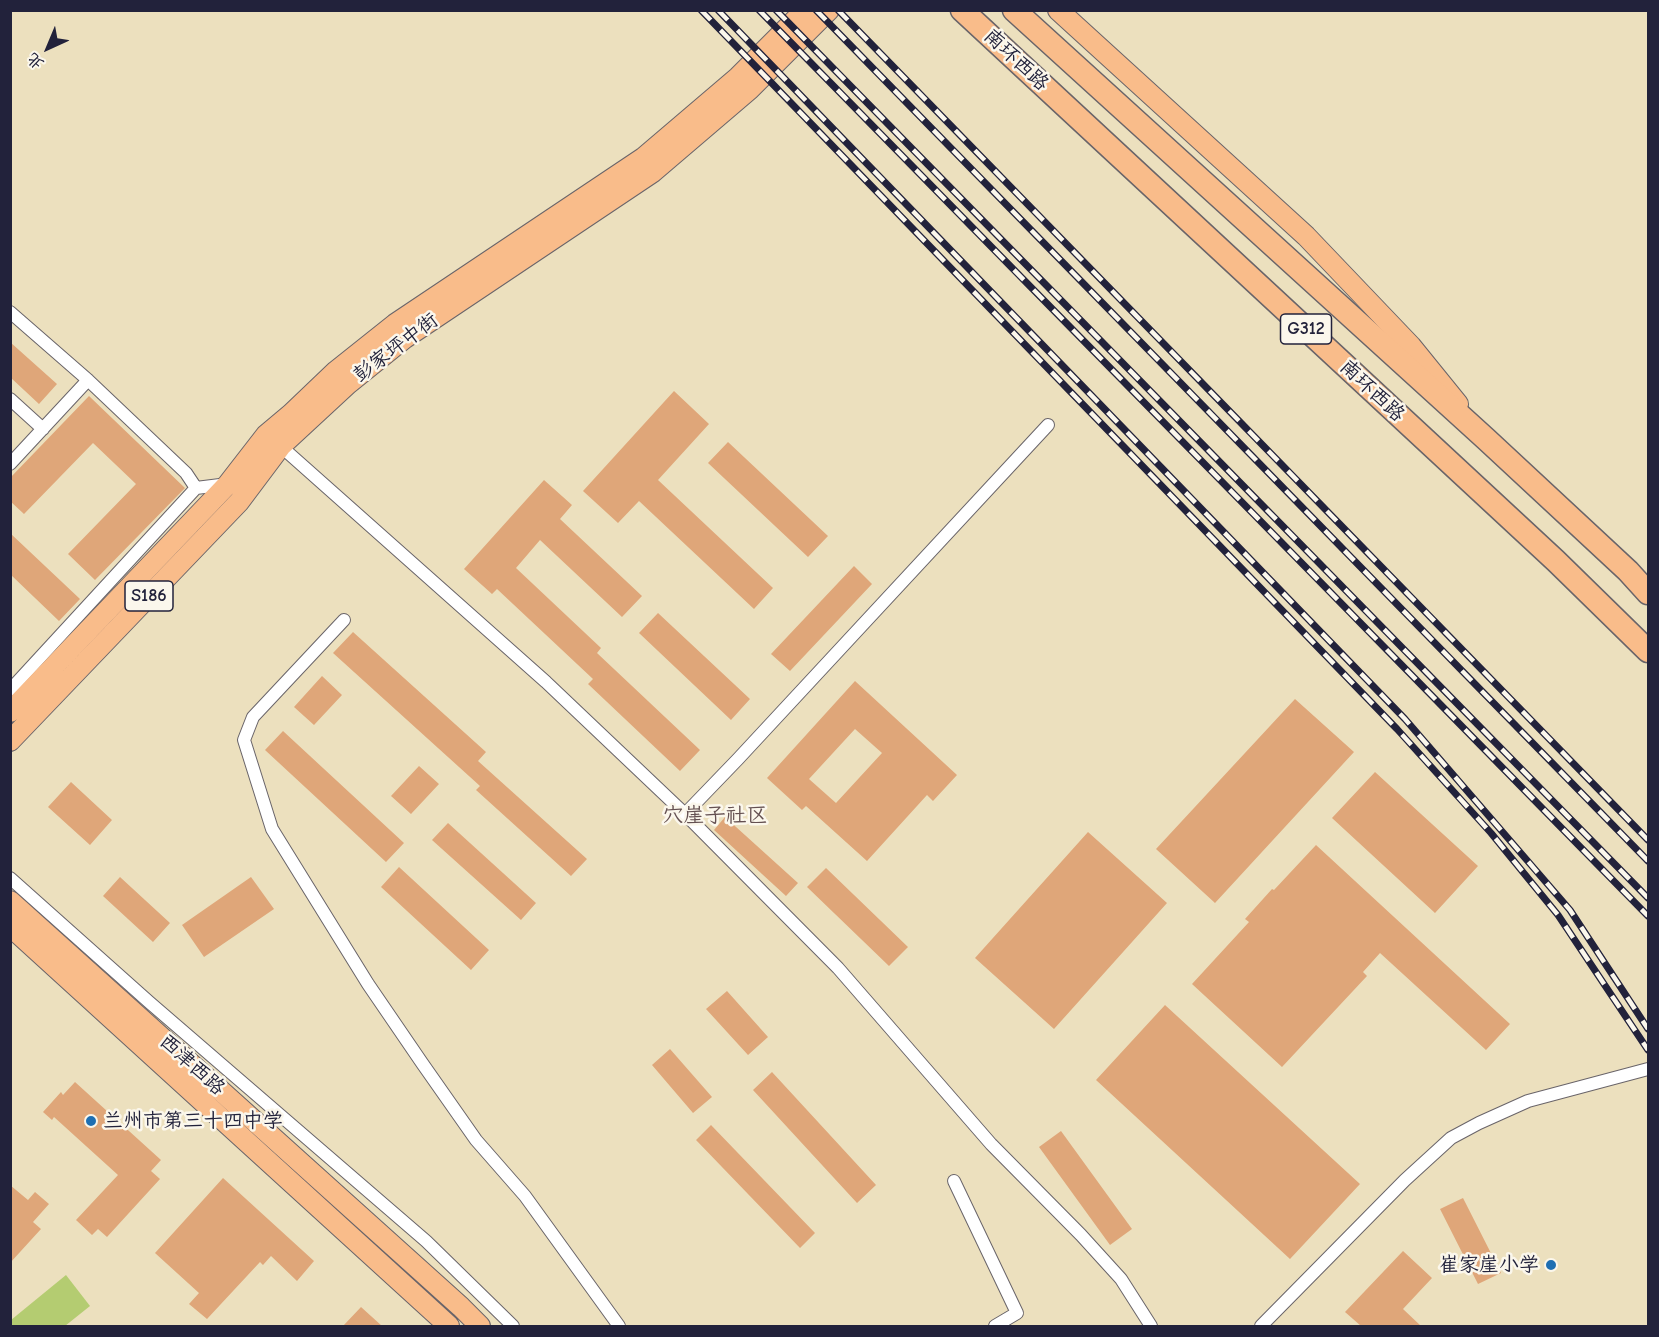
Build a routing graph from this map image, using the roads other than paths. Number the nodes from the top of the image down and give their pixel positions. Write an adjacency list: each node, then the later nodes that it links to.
1 (805, 10): 12 (main road, 彭家坪中街)
2 (829, 10): 12 (main road, 彭家坪中街)
3 (962, 10): 18 (highway, 南环西路 / G312)
4 (1014, 10): 11 (highway, 南环西路 / G312)
5 (1058, 10): 11 (main road)
6 (10, 312): 7 (street)
7 (88, 380): 10 (street); 15 (street)
8 (10, 399): 10 (street)
9 (1048, 425): 22 (street)
10 (43, 429): 13 (street)
11 (1486, 439): 16 (highway, 南环西路 / G312)
12 (274, 441): 14 (main road, 彭家坪中街 / S186); 21 (main road, 彭家坪中街 / S186); 22 (street)
13 (10, 464)
14 (228, 484): 15 (street); 20 (main road, 彭家坪中街 / S186)
15 (196, 488): 19 (street)
16 (1648, 593)
17 (344, 620): 31 (street)
18 (1648, 651)
19 (10, 690)
20 (10, 712)
21 (10, 741)
22 (685, 813): 33 (street)
23 (10, 878): 30 (street)
24 (10, 901): 29 (main road, 西津西路)
25 (10, 926): 28 (main road, 西津西路)
26 (1648, 1069): 34 (street)
27 (954, 1181): 32 (street)
28 (449, 1326)
29 (480, 1326)
30 (513, 1326)
31 (619, 1326)
32 (995, 1326)
33 (1151, 1326)
34 (1261, 1326)

